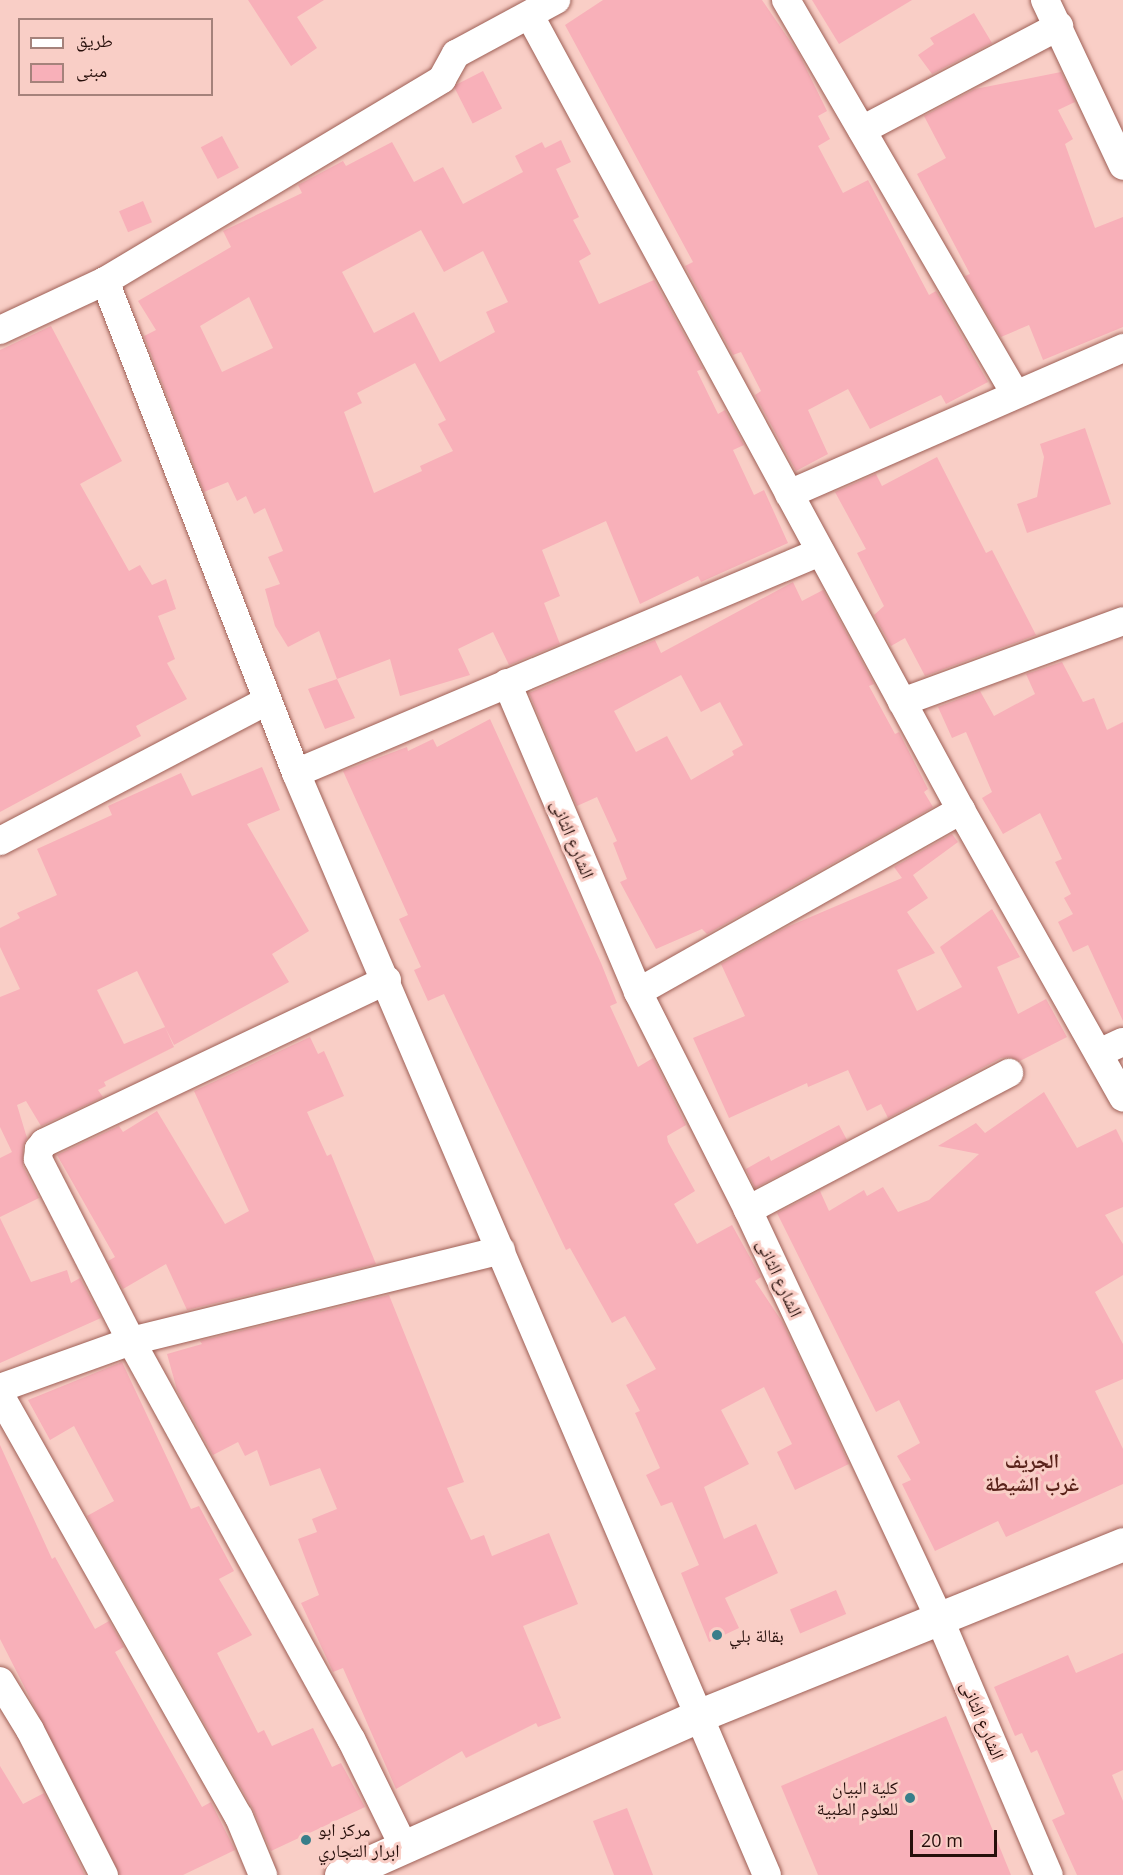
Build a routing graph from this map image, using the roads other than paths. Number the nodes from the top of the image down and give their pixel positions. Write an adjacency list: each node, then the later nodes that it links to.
1 (556, 0): 4 (street)
2 (786, 0): 6 (street)
3 (1045, 0): 5 (street)
4 (530, 16): 8 (street); 12 (street)
5 (1059, 26): 6 (street); 7 (street)
6 (862, 130): 11 (street)
7 (1123, 166)
8 (105, 281): 9 (street); 16 (street)
9 (0, 330)
10 (1123, 348): 11 (street)
11 (1015, 394): 12 (street)
12 (789, 494): 13 (street)
13 (820, 552): 15 (street); 17 (street)
14 (1123, 621): 17 (street)
15 (507, 683): 18 (street); 22 (street, الشارع الثانى)
16 (267, 701): 18 (street); 20 (street)
17 (902, 702): 19 (street)
18 (296, 772): 21 (street)
19 (961, 810): 22 (street); 23 (street)
20 (0, 841)
21 (387, 980): 27 (street); 28 (street)
22 (638, 992): 26 (street, الشارع الثانى)
23 (1111, 1048): 25 (street)
24 (1009, 1073): 26 (street)
25 (1123, 1098)
26 (748, 1210): 32 (street, الشارع الثانى)
27 (501, 1250): 28 (street); 34 (street)
28 (131, 1341): 29 (street); 35 (street)
29 (0, 1388)
30 (0, 1395): 37 (street)
31 (1123, 1544): 32 (street)
32 (940, 1620): 34 (street); 40 (street, الشارع الثانى)
33 (0, 1681): 36 (street)
34 (700, 1715): 35 (street); 39 (street)
35 (404, 1847): 38 (street)
36 (104, 1875)
37 (262, 1875)
38 (341, 1875)
39 (767, 1875)
40 (1049, 1875)

